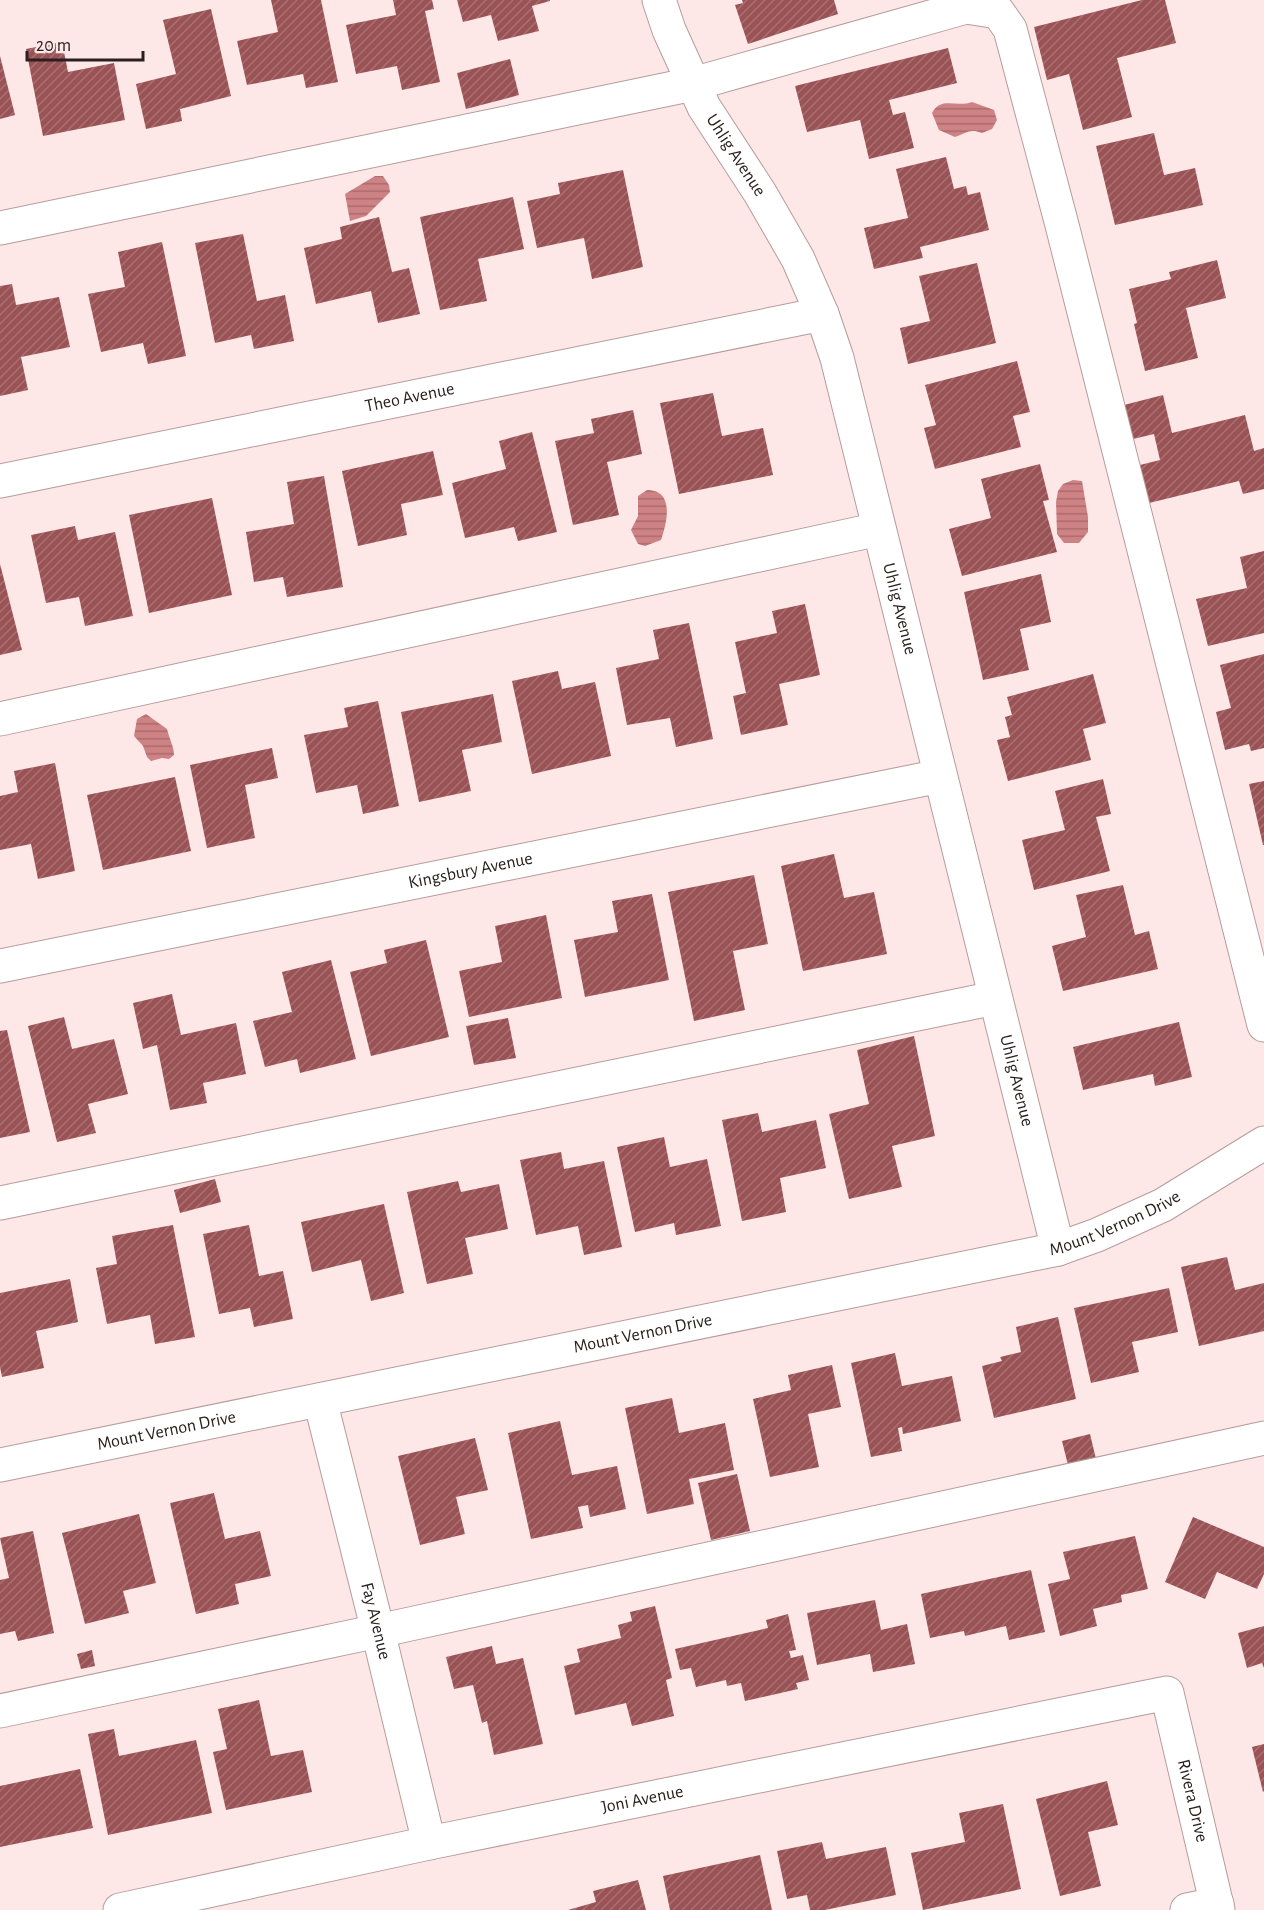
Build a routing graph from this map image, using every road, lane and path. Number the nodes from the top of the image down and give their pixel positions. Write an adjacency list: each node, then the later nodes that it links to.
1 (659, 0): 2 (street, Uhlig Avenue)
2 (693, 84): 3 (street); 4 (street, Uhlig Avenue); 11 (street)
3 (0, 228)
4 (822, 314): 5 (street, Theo Avenue); 6 (street, Uhlig Avenue)
5 (0, 481)
6 (879, 529): 7 (street); 8 (street, Uhlig Avenue)
7 (0, 719)
8 (940, 776): 9 (street, Kingsbury Avenue); 10 (street, Uhlig Avenue)
9 (0, 966)
10 (995, 998): 13 (street); 14 (street, Uhlig Avenue)
11 (1264, 1025)
12 (1264, 1143): 14 (street, Mount Vernon Drive)
13 (0, 1203)
14 (1058, 1249): 15 (street, Mount Vernon Drive)
15 (320, 1400): 17 (street, Mount Vernon Drive); 18 (street, Fay Avenue)
16 (1264, 1438): 18 (street)
17 (0, 1465)
18 (378, 1631): 20 (street); 21 (street, Fay Avenue)
19 (1167, 1693): 21 (street, Joni Avenue); 22 (street, Rivera Drive)
20 (0, 1711)
21 (429, 1843): 23 (street, Joni Avenue)
22 (1208, 1908)
23 (120, 1910)

